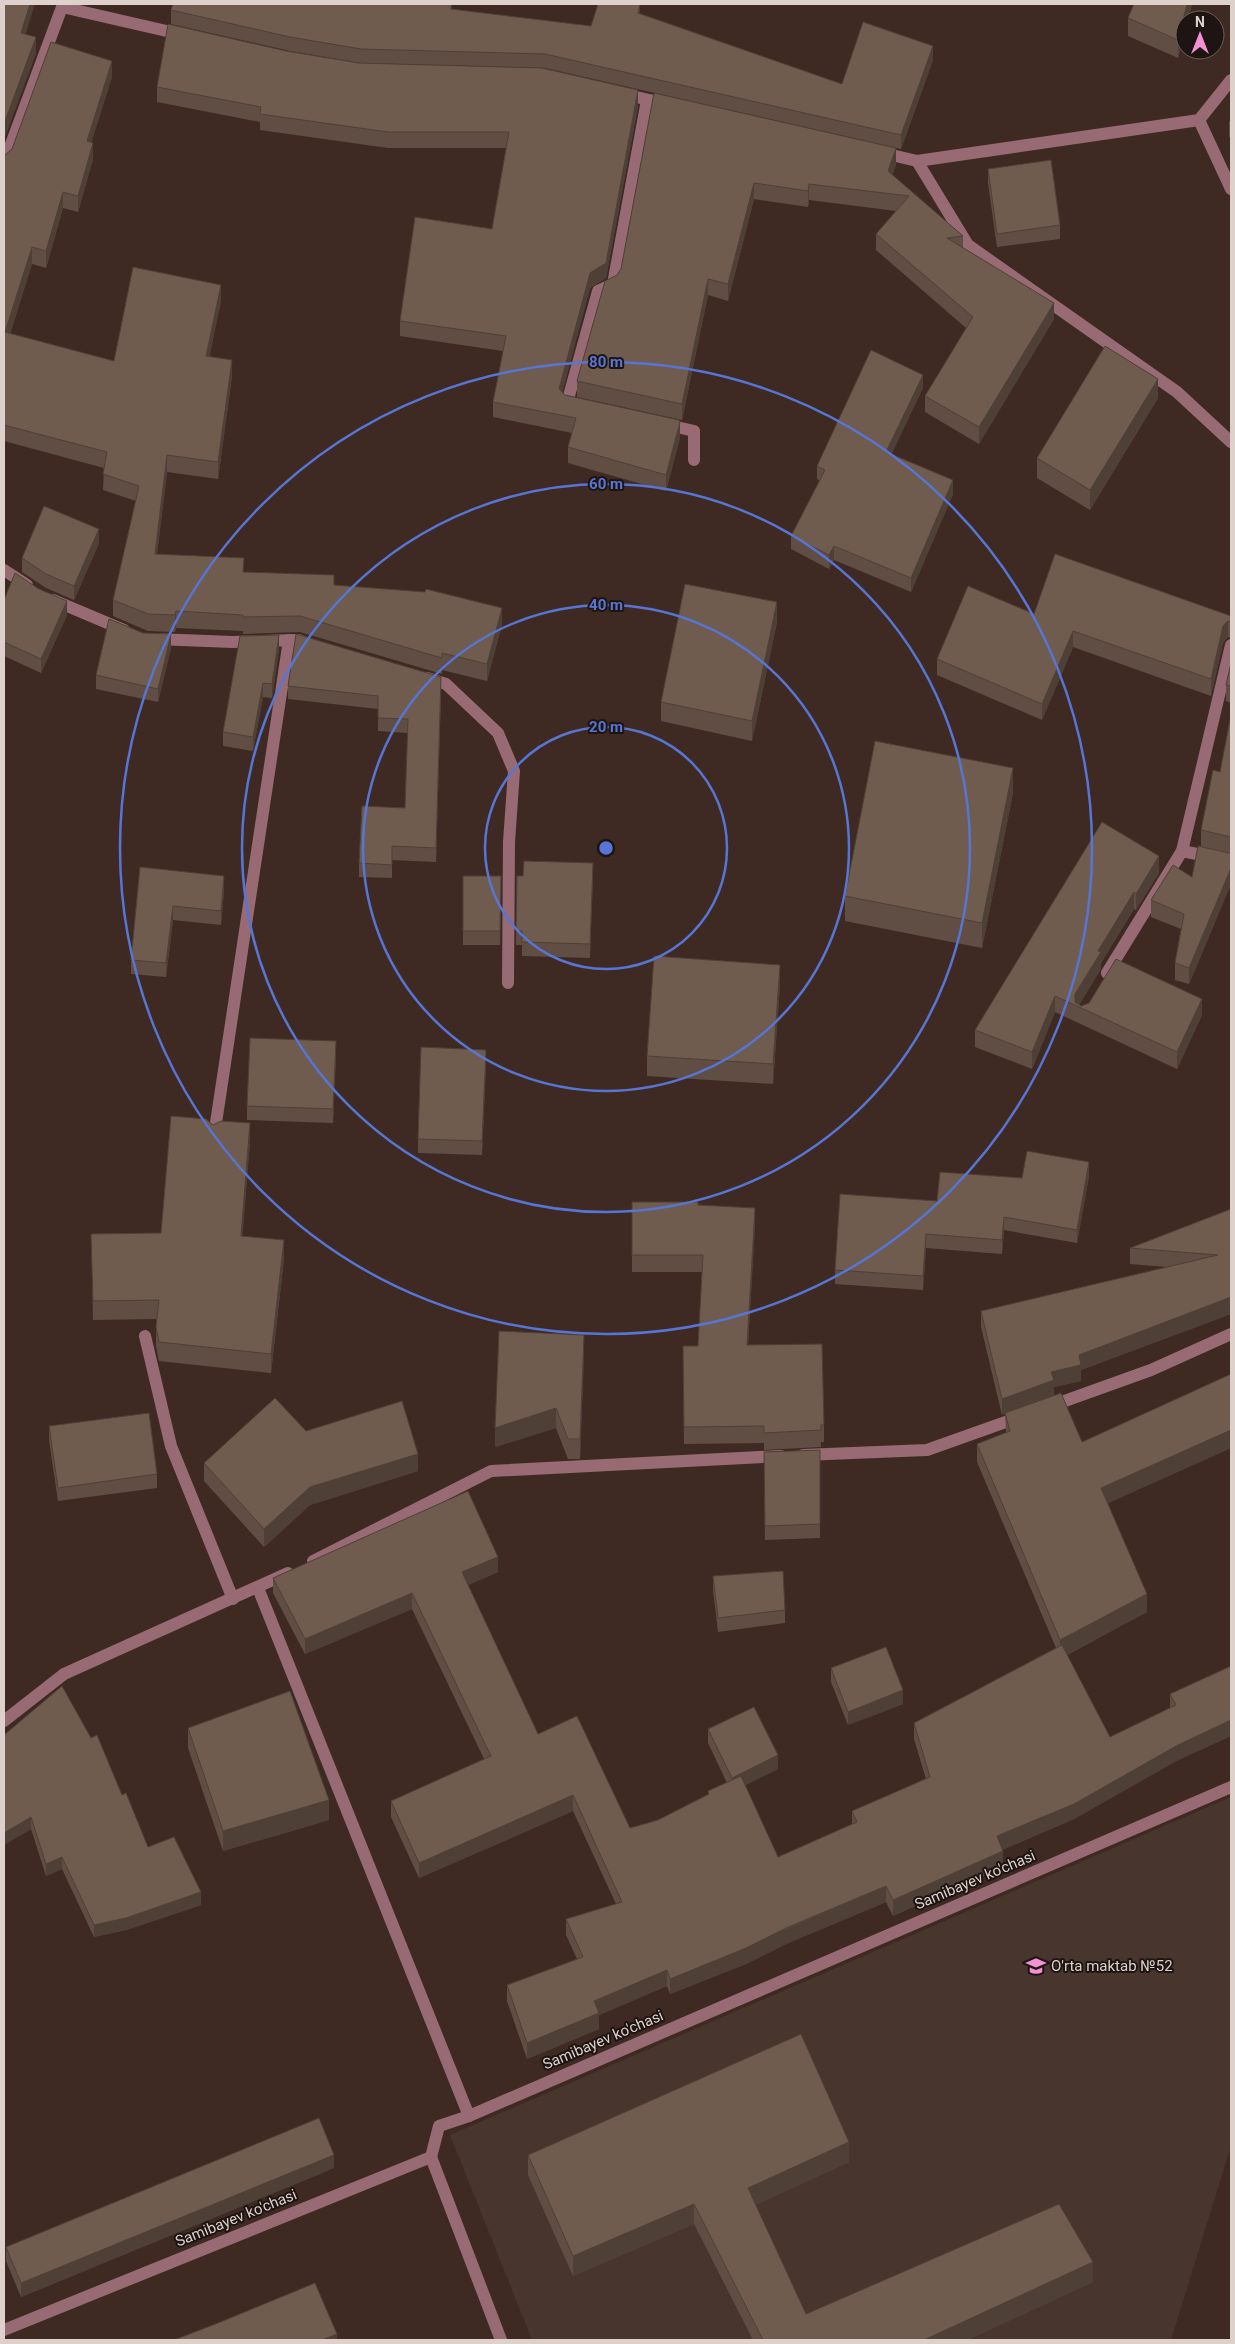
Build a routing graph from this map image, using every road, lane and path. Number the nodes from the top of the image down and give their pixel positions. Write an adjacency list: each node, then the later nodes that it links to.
1 (194, 37): 9 (street)
2 (1231, 80): 6 (street)
3 (609, 91): 4 (street)
4 (647, 100): 5 (street); 11 (street)
5 (676, 106)
6 (1199, 120): 8 (street); 10 (street)
7 (868, 150): 8 (street)
8 (917, 161): 13 (street)
9 (4, 163)
10 (1231, 190)
11 (586, 407)
12 (654, 422): 14 (street)
13 (1231, 442)
14 (694, 460)
15 (4, 570): 16 (street)
16 (289, 640): 18 (street); 24 (street)
17 (1231, 645): 20 (street)
18 (326, 649)
19 (419, 676): 23 (street)
20 (1182, 851): 21 (street); 22 (street)
21 (1231, 861)
22 (1102, 982)
23 (508, 983)
24 (214, 1136)
25 (1231, 1334): 27 (street)
26 (145, 1336): 28 (street)
27 (258, 1588): 28 (street); 31 (street)
28 (233, 1599): 29 (street)
29 (4, 1722)
30 (1231, 1787): 31 (street, Samibayev ko'chasi)
31 (469, 2116): 32 (street, Samibayev ko'chasi)
32 (431, 2157): 33 (street, Samibayev ko'chasi); 34 (street)
33 (4, 2330)
34 (501, 2340)

